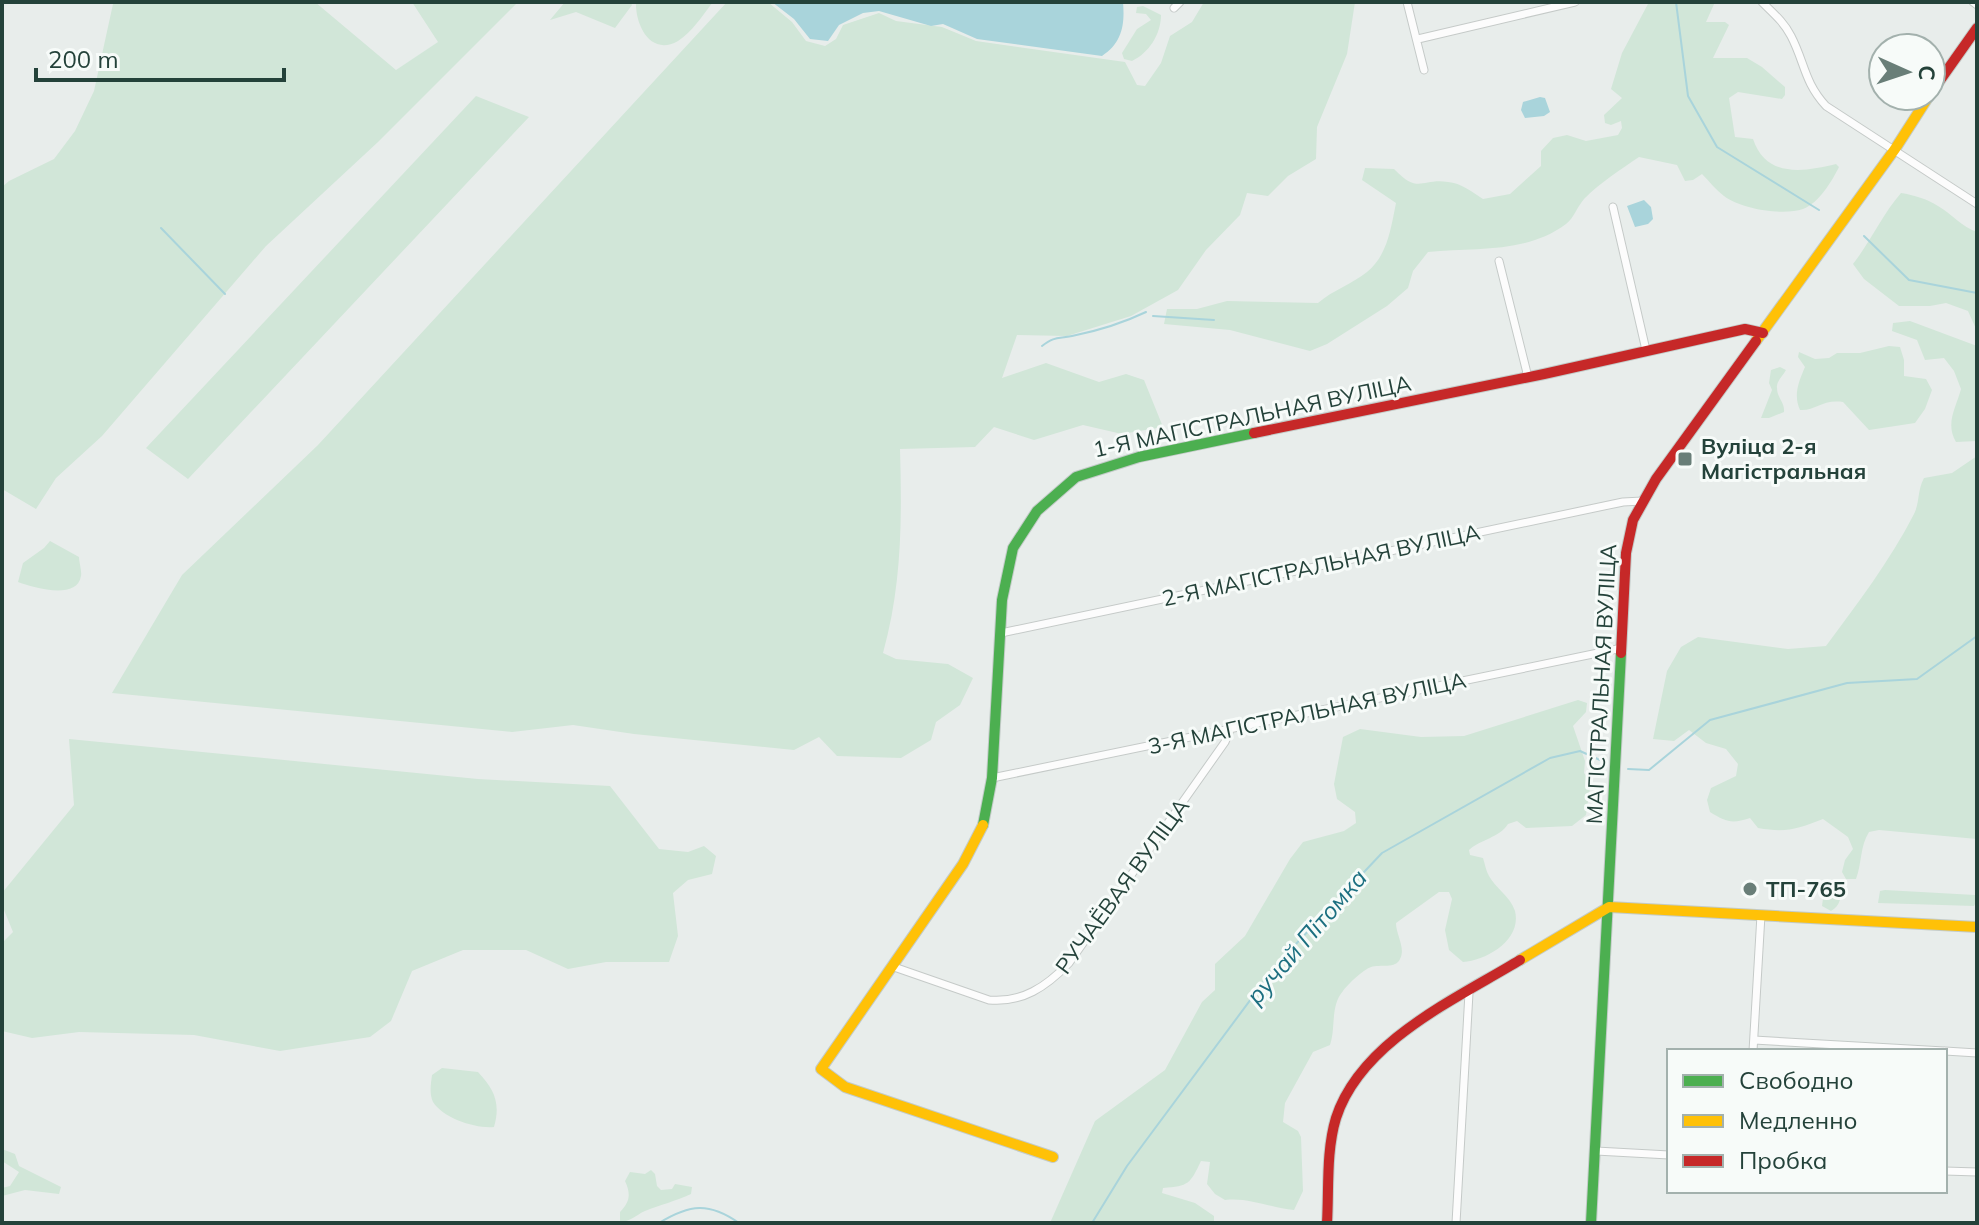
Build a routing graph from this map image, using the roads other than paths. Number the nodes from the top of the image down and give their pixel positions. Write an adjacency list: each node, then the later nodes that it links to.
1 (1407, 2): 5 (street)
2 (1575, 2): 5 (street)
3 (1762, 2): 9 (street)
4 (1977, 28): 7 (street, МАГІСТРАЛЬНАЯ ВУЛІЦА)
5 (1418, 39): 6 (street)
6 (1424, 70)
7 (1947, 70)
8 (1919, 112): 9 (street, МАГІСТРАЛЬНАЯ ВУЛІЦА)
9 (1895, 149): 10 (street); 13 (street, МАГІСТРАЛЬНАЯ ВУЛІЦА)
10 (1977, 204)
11 (1613, 207): 14 (street)
12 (1499, 261): 15 (street)
13 (1763, 333): 14 (street, 1-Я МАГІСТРАЛЬНАЯ ВУЛІЦА); 16 (street, МАГІСТРАЛЬНАЯ ВУЛІЦА)
14 (1646, 350): 15 (street, 1-Я МАГІСТРАЛЬНАЯ ВУЛІЦА)
15 (1528, 377): 17 (street, 1-Я МАГІСТРАЛЬНАЯ ВУЛІЦА)
16 (1642, 501): 17 (street, 2-Я МАГІСТРАЛЬНАЯ ВУЛІЦА); 18 (street, МАГІСТРАЛЬНАЯ ВУЛІЦА)
17 (1001, 633): 20 (street, 1-Я МАГІСТРАЛЬНАЯ ВУЛІЦА)
18 (1622, 648): 19 (street, 3-Я МАГІСТРАЛЬНАЯ ВУЛІЦА); 21 (street, МАГІСТРАЛЬНАЯ ВУЛІЦА)
19 (1230, 730): 20 (street, 3-Я МАГІСТРАЛЬНАЯ ВУЛІЦА); 24 (street, РУЧАЁВАЯ ВУЛІЦА)
20 (992, 778): 24 (street, 1-Я МАГІСТРАЛЬНАЯ ВУЛІЦА)
21 (1609, 907): 22 (street); 25 (street); 31 (street, МАГІСТРАЛЬНАЯ ВУЛІЦА)
22 (1761, 915): 23 (street); 26 (street)
23 (1977, 927)
24 (894, 967): 33 (street, 1-Я МАГІСТРАЛЬНАЯ ВУЛІЦА)
25 (1469, 993): 36 (street); 37 (street)
26 (1754, 1040): 27 (street); 28 (street)
27 (1753, 1049)
28 (1909, 1049)
29 (1947, 1051): 30 (street)
30 (1977, 1053)
31 (1596, 1151): 32 (street); 38 (street, МАГІСТРАЛЬНАЯ ВУЛІЦА)
32 (1667, 1155)
33 (1053, 1157)
34 (1947, 1171): 35 (street)
35 (1977, 1172)
36 (1327, 1223)
37 (1456, 1223)
38 (1591, 1223)

